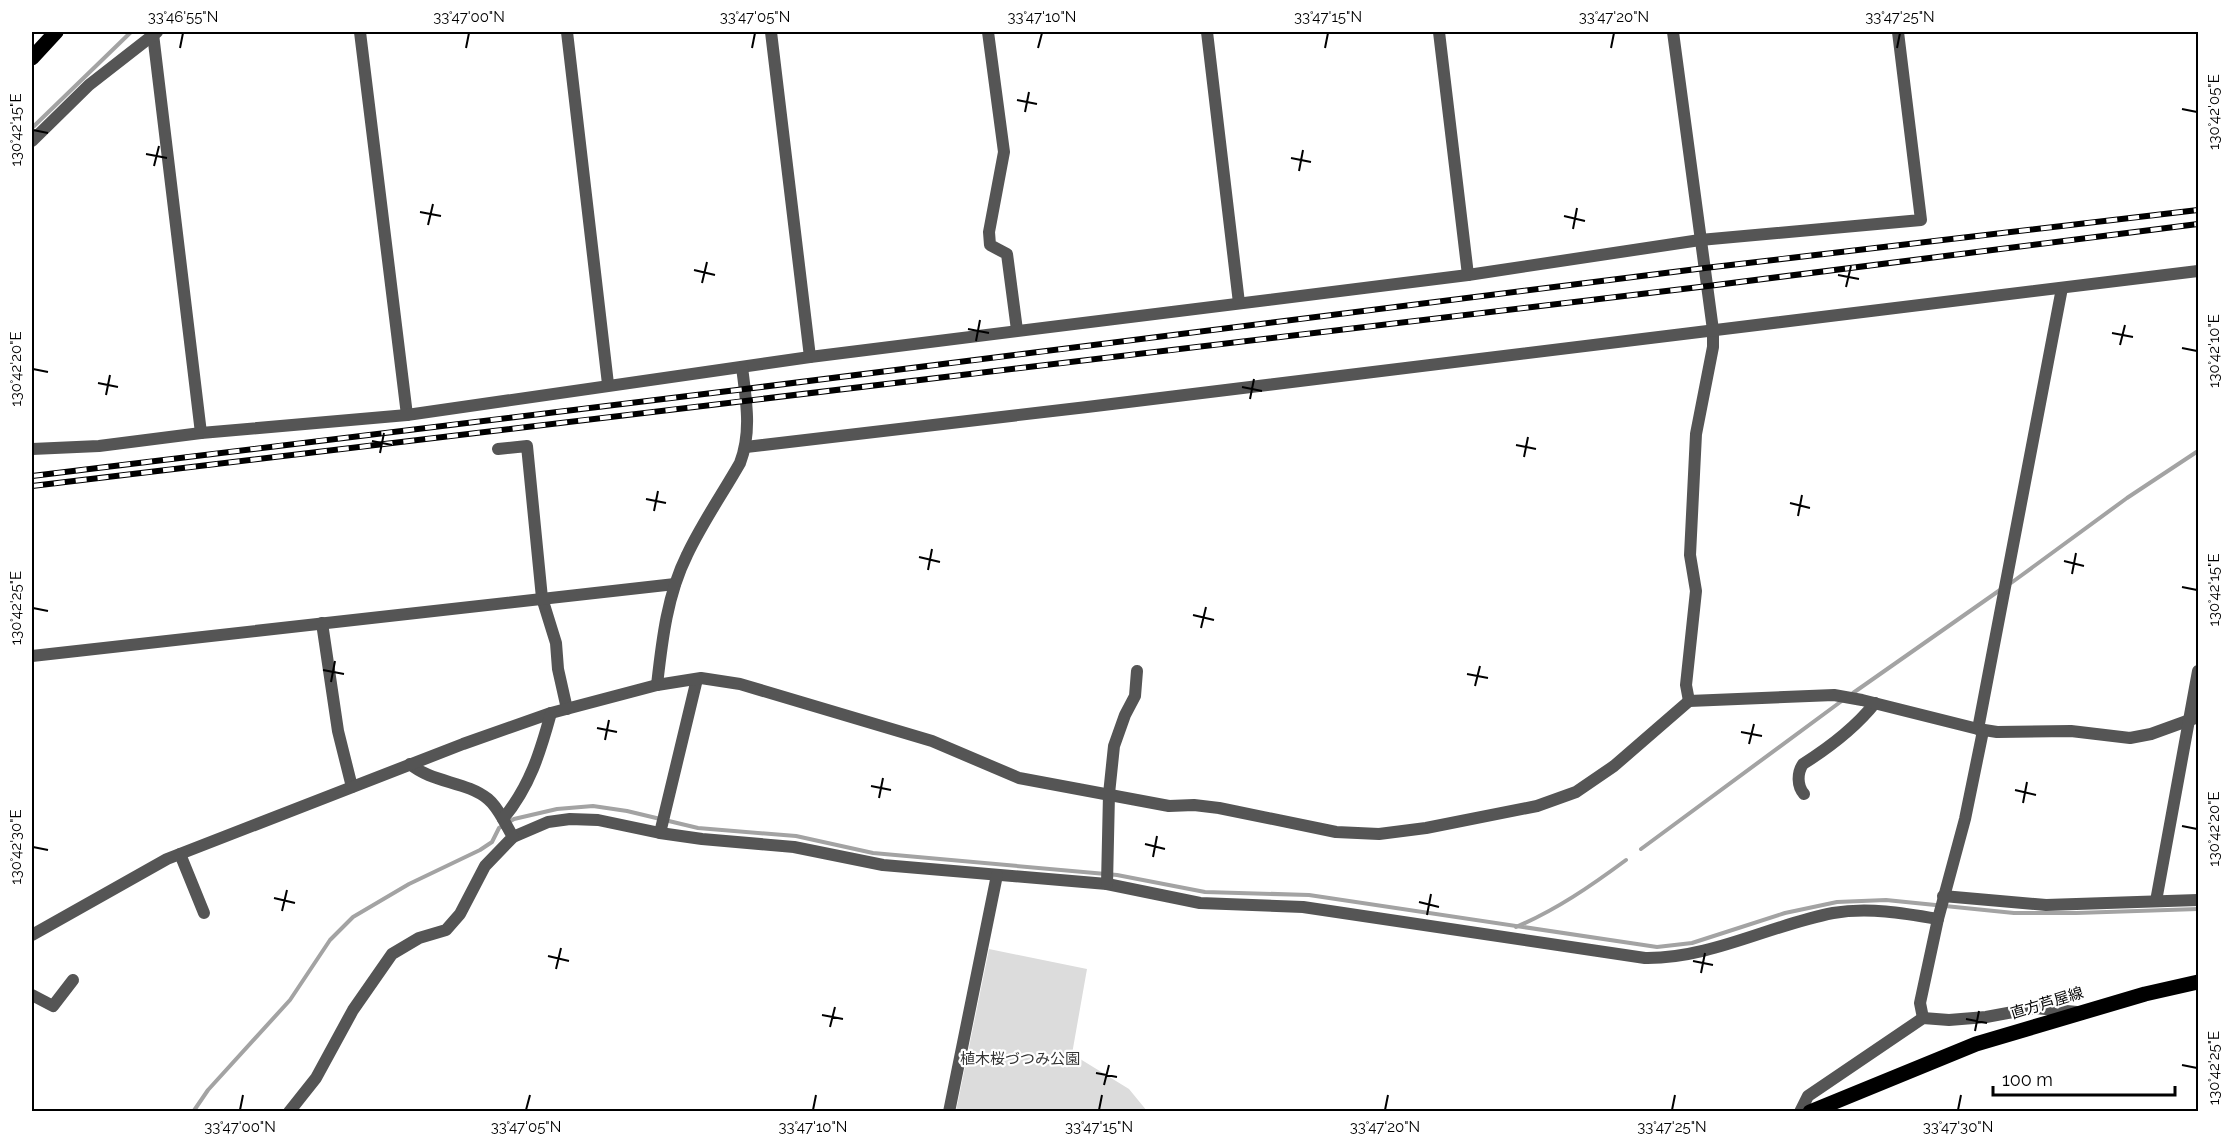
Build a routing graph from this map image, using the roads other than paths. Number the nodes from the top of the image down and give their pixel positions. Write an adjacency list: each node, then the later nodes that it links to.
1 (56, 32): 11 (main road)
2 (360, 32): 23 (street)
3 (567, 32): 22 (street)
4 (771, 32): 20 (street)
5 (988, 32): 18 (street)
6 (1207, 32): 17 (street)
7 (1439, 32): 15 (street)
8 (1673, 32): 13 (street)
9 (1898, 32): 13 (street)
10 (155, 33): 12 (street); 24 (street)
11 (32, 58)
12 (32, 141)
13 (1700, 240): 15 (street); 19 (street)
14 (2199, 271): 16 (street)
15 (1468, 275): 17 (street)
16 (2062, 288): 19 (street); 41 (street)
17 (1239, 303): 18 (street)
18 (1017, 330): 20 (street)
19 (1713, 330): 25 (street); 36 (street)
20 (810, 357): 21 (street)
21 (742, 367): 22 (street); 25 (street)
22 (608, 384): 23 (street)
23 (407, 415): 24 (street)
24 (201, 433): 26 (street)
25 (746, 447): 28 (street)
26 (32, 449)
27 (498, 449): 29 (street)
28 (675, 584): 29 (street); 35 (street)
29 (542, 598): 30 (street); 38 (street)
30 (322, 623): 31 (street); 43 (street)
31 (32, 656)
32 (1137, 671): 44 (street)
33 (2199, 671): 40 (street)
34 (697, 679): 35 (street); 44 (street); 47 (street)
35 (657, 685): 38 (street)
36 (1689, 701): 37 (street); 44 (street)
37 (1875, 703): 41 (street); 45 (street)
38 (567, 709): 39 (street)
39 (552, 713): 42 (street); 46 (street)
40 (2194, 719): 41 (street); 54 (street)
41 (1981, 730): 52 (street)
42 (410, 765): 43 (street); 46 (street)
43 (352, 787): 49 (street)
44 (1109, 794): 51 (street)
45 (1804, 794)
46 (503, 819): 48 (street)
47 (660, 833): 48 (street); 50 (street)
48 (513, 837): 63 (street)
49 (180, 854): 55 (street); 57 (street)
50 (997, 875): 51 (street); 64 (street)
51 (1107, 884): 56 (street)
52 (1943, 897): 54 (street); 56 (street)
53 (2199, 900): 54 (street)
54 (2156, 901)
55 (204, 913)
56 (1939, 917): 62 (street)
57 (32, 934)
58 (73, 980): 60 (street)
59 (2199, 982): 61 (main road, 直方芦屋線)
60 (32, 995)
61 (2078, 1012): 62 (street); 66 (main road, 直方芦屋線)
62 (1923, 1018): 65 (street)
63 (289, 1112)
64 (949, 1112)
65 (1800, 1112)
66 (1810, 1112)

